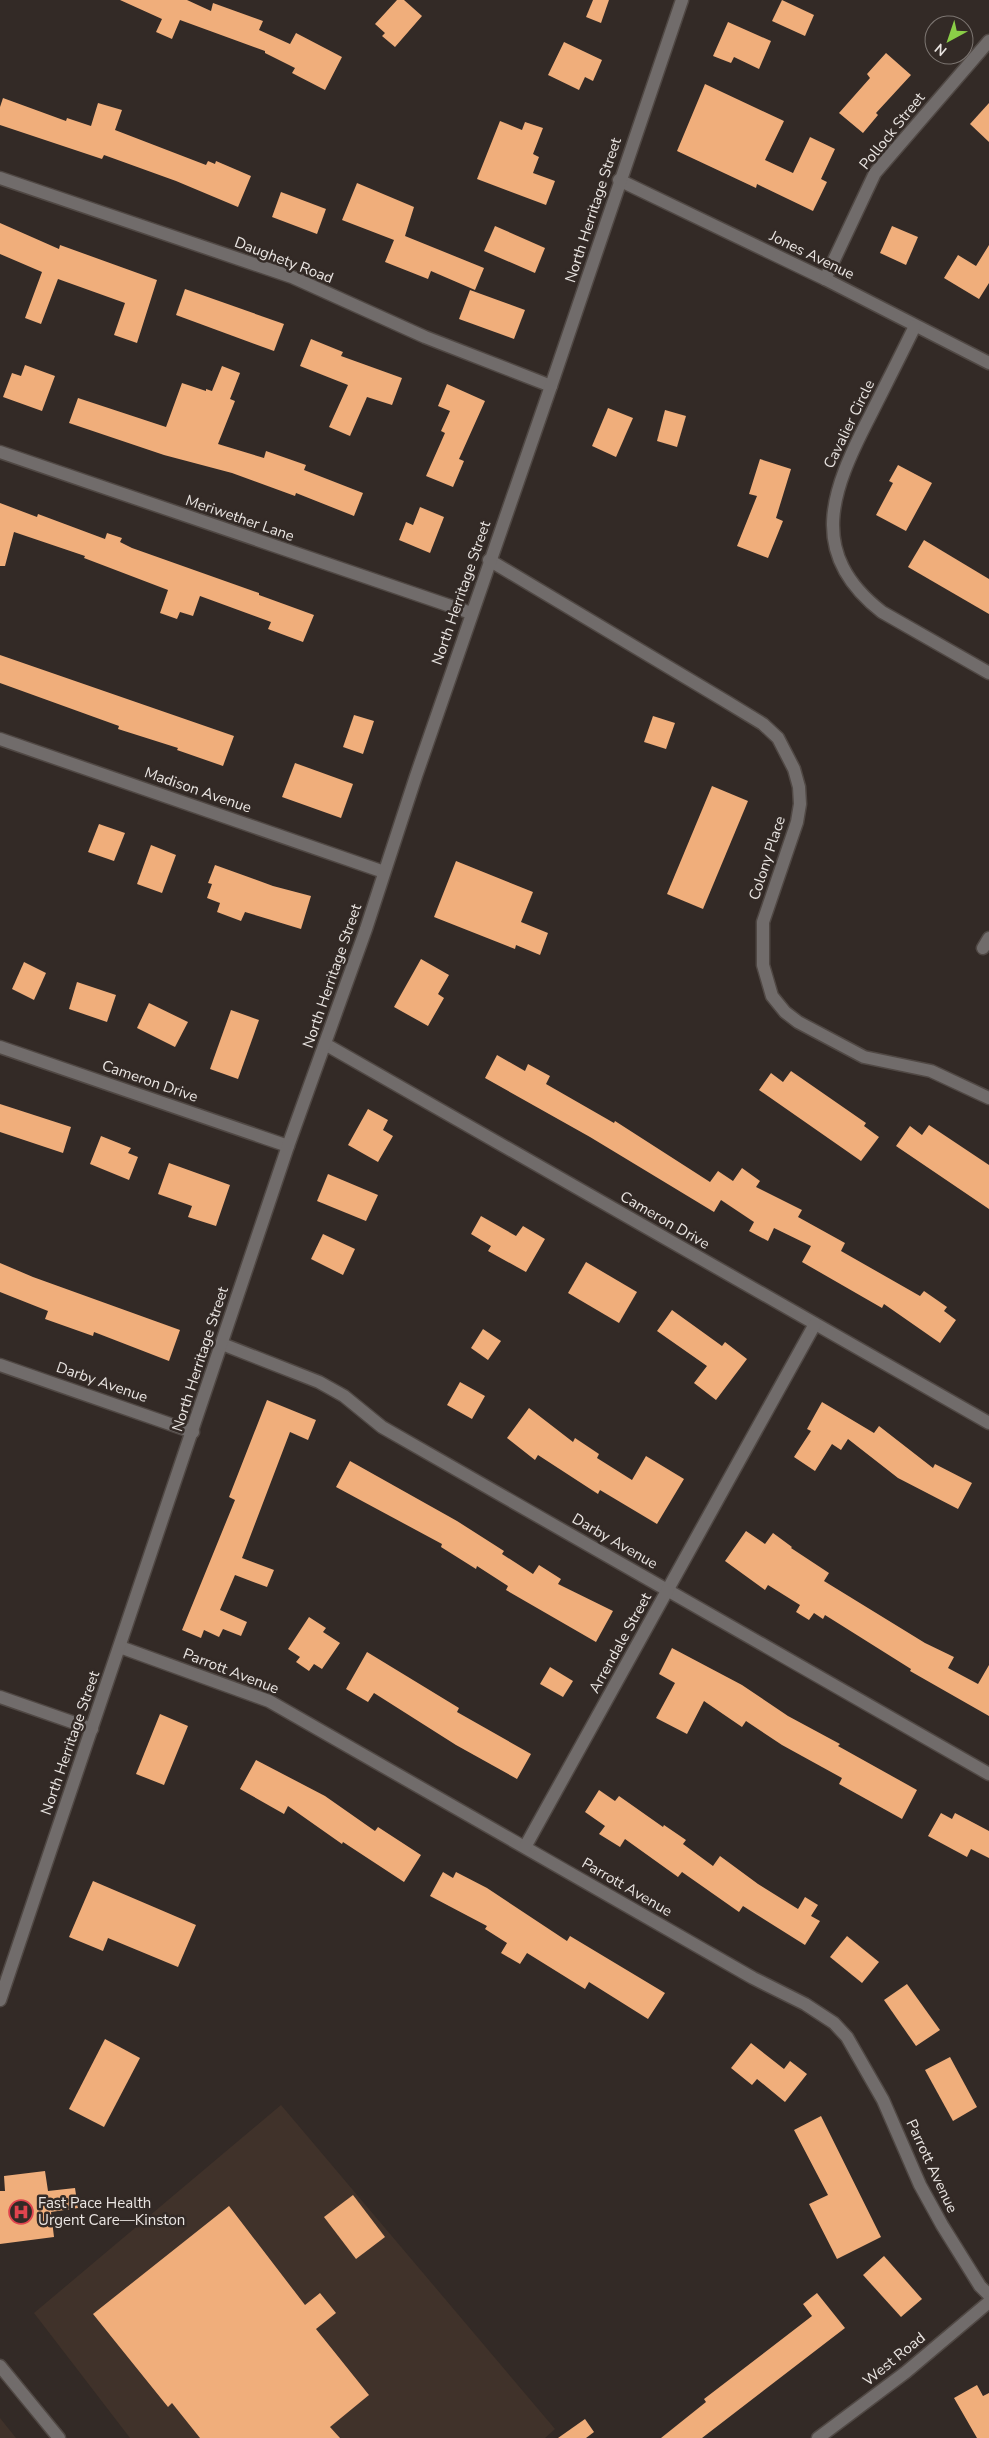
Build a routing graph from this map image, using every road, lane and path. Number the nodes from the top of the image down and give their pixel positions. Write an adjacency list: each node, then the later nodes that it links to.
1 (682, 0): 4 (street, North Herritage Street)
2 (989, 41): 5 (street, Pollock Street)
3 (0, 178): 8 (street, Daughety Road)
4 (619, 180): 5 (street, Jones Avenue); 8 (street, North Herritage Street)
5 (825, 279): 6 (street, Jones Avenue)
6 (915, 326): 7 (street, Jones Avenue); 12 (street, Cavalier Circle)
7 (989, 362)
8 (552, 386): 10 (street, North Herritage Street)
9 (0, 452): 11 (street, Meriwether Lane)
10 (489, 560): 11 (street, North Herritage Street); 17 (street, Colony Place)
11 (471, 613): 14 (street, North Herritage Street)
12 (989, 673)
13 (0, 739): 14 (street, Madison Avenue)
14 (384, 872): 15 (street, North Herritage Street)
15 (325, 1044): 18 (street, North Herritage Street); 19 (street, Cameron Drive)
16 (0, 1047): 18 (street, Cameron Drive)
17 (989, 1098)
18 (288, 1146): 20 (street, North Herritage Street)
19 (815, 1324): 22 (street, Cameron Drive); 24 (street, Arrendale Street)
20 (222, 1344): 23 (street, North Herritage Street); 24 (street, Darby Avenue)
21 (0, 1365): 23 (street, Darby Avenue)
22 (989, 1423)
23 (193, 1432): 25 (street, North Herritage Street)
24 (668, 1590): 28 (street, Darby Avenue); 29 (street, Arrendale Street)
25 (120, 1646): 27 (street, North Herritage Street); 29 (street, Parrott Avenue)
26 (0, 1697): 27 (street)
27 (92, 1728): 30 (street, North Herritage Street)
28 (989, 1774)
29 (525, 1847): 31 (street, Parrott Avenue)
30 (0, 2000)
31 (989, 2295)
32 (989, 2302): 35 (street, West Road)
33 (0, 2366): 34 (street)
34 (59, 2438)
35 (818, 2438)

